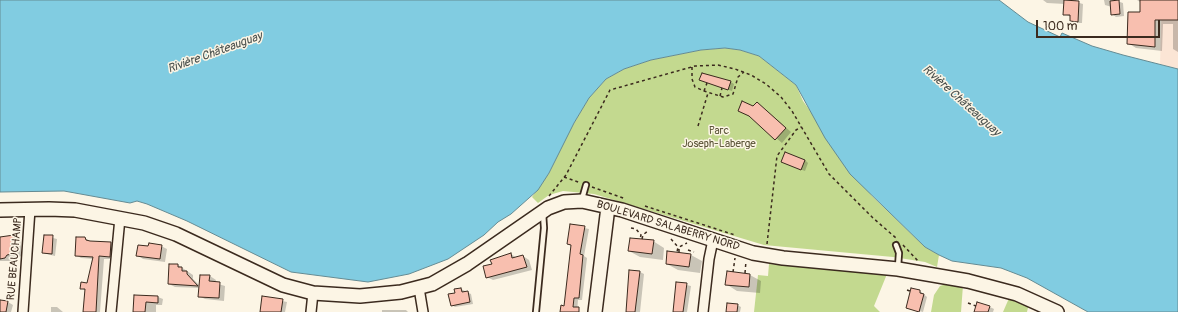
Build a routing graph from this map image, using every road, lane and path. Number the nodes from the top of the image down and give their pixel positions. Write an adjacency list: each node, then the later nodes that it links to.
1 (692, 67): 2 (path); 5 (path); 10 (path)
2 (744, 72): 7 (path); 9 (path)
3 (707, 83): 5 (path)
4 (722, 88): 7 (path)
5 (704, 91): 6 (path)
6 (708, 93): 7 (path); 8 (path)
7 (719, 96)
8 (698, 126)
9 (801, 127): 25 (path); 30 (path)
10 (564, 177): 11 (path); 13 (path)
11 (567, 178)
12 (586, 185): 15 (lane)
13 (549, 195)
14 (627, 200): 16 (path)
15 (582, 201): 16 (street, BOULEVARD SALABERRY NORD); 20 (street, BOULEVARD SALABERRY NORD)
16 (610, 201): 26 (street, BOULEVARD SALABERRY NORD); 48 (street)
17 (642, 204): 27 (path)
18 (30, 209): 19 (street, BOULEVARD SALABERRY NORD); 21 (street, BOULEVARD SALABERRY NORD); 43 (street, RUE BEAUCHAMP)
19 (0, 210)
20 (542, 212): 37 (street, BOULEVARD SALABERRY NORD); 47 (lane)
21 (120, 218): 40 (street, BOULEVARD SALABERRY NORD); 44 (street)
22 (631, 228): 23 (path)
23 (650, 228)
24 (671, 239): 29 (path)
25 (898, 239)
26 (713, 240): 27 (street, BOULEVARD SALABERRY NORD); 49 (street)
27 (737, 242): 35 (street, BOULEVARD SALABERRY NORD); 36 (path)
28 (901, 242): 34 (path)
29 (688, 243)
30 (763, 244)
31 (896, 245): 35 (lane)
32 (688, 250): 33 (path)
33 (694, 252)
34 (917, 261)
35 (898, 269): 50 (street, BOULEVARD SALABERRY NORD)
36 (733, 272)
37 (418, 288): 40 (street, BOULEVARD SALABERRY NORD); 46 (street)
38 (907, 290): 39 (path)
39 (910, 291)
40 (313, 293): 45 (street)
41 (968, 303): 42 (path)
42 (976, 306)
43 (23, 312)
44 (110, 312)
45 (311, 312)
46 (423, 312)
47 (536, 312)
48 (596, 312)
49 (703, 312)
50 (1057, 312)

